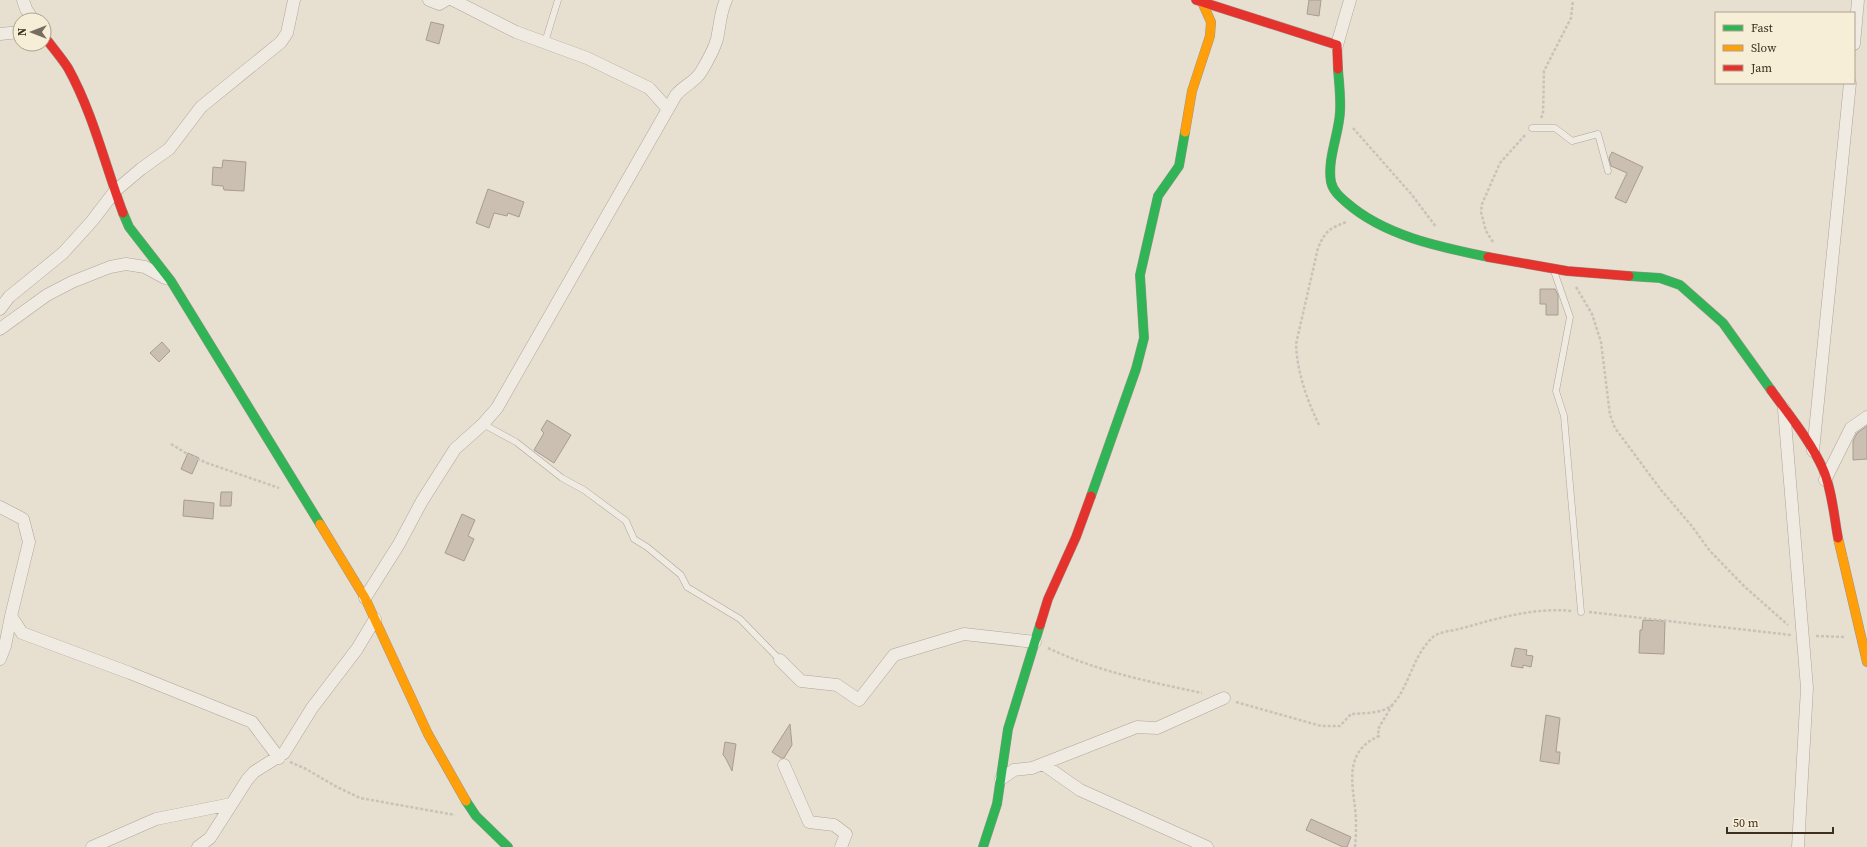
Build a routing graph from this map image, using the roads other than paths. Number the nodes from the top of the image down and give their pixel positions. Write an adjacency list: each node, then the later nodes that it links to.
1 (23, 0): 11 (street)
2 (294, 0): 22 (street)
3 (429, 0): 4 (street)
4 (446, 0)
5 (453, 0): 15 (street)
6 (558, 0): 15 (lane)
7 (726, 0): 19 (street)
8 (1350, 0): 16 (street)
9 (1858, 0): 13 (street)
10 (1199, 1): 16 (street); 37 (street)
11 (28, 12)
12 (12, 33): 14 (street)
13 (1855, 33)
14 (0, 34)
15 (545, 42): 19 (street)
16 (1337, 45): 23 (street)
17 (52, 47): 22 (street)
18 (1850, 84): 30 (street)
19 (668, 109): 29 (street)
20 (1532, 128): 21 (lane)
21 (1608, 171)
22 (115, 191): 24 (street); 25 (street)
23 (1554, 269): 27 (street); 34 (lane)
24 (171, 281): 26 (street); 33 (street)
25 (0, 309)
26 (0, 328)
27 (1784, 408): 30 (street); 54 (street)
28 (1867, 417): 31 (street)
29 (483, 424): 33 (street); 39 (lane)
30 (1813, 453): 31 (street)
31 (1825, 480): 40 (street)
32 (0, 507): 35 (street)
33 (365, 598): 36 (street)
34 (1581, 612)
35 (10, 616): 38 (street); 42 (street)
36 (375, 619): 42 (street); 47 (street)
37 (1035, 642): 39 (street); 45 (street)
38 (0, 659)
39 (780, 660)
40 (1867, 662)
41 (1224, 698): 43 (street)
42 (279, 758): 46 (street)
43 (1043, 764): 45 (street); 53 (street)
44 (784, 765): 51 (street)
45 (1001, 779): 52 (street)
46 (231, 804): 48 (street); 49 (street)
47 (495, 842): 50 (street)
48 (92, 847)
49 (198, 847)
50 (508, 847)
51 (841, 847)
52 (982, 847)
53 (1207, 847)
54 (1798, 847)

